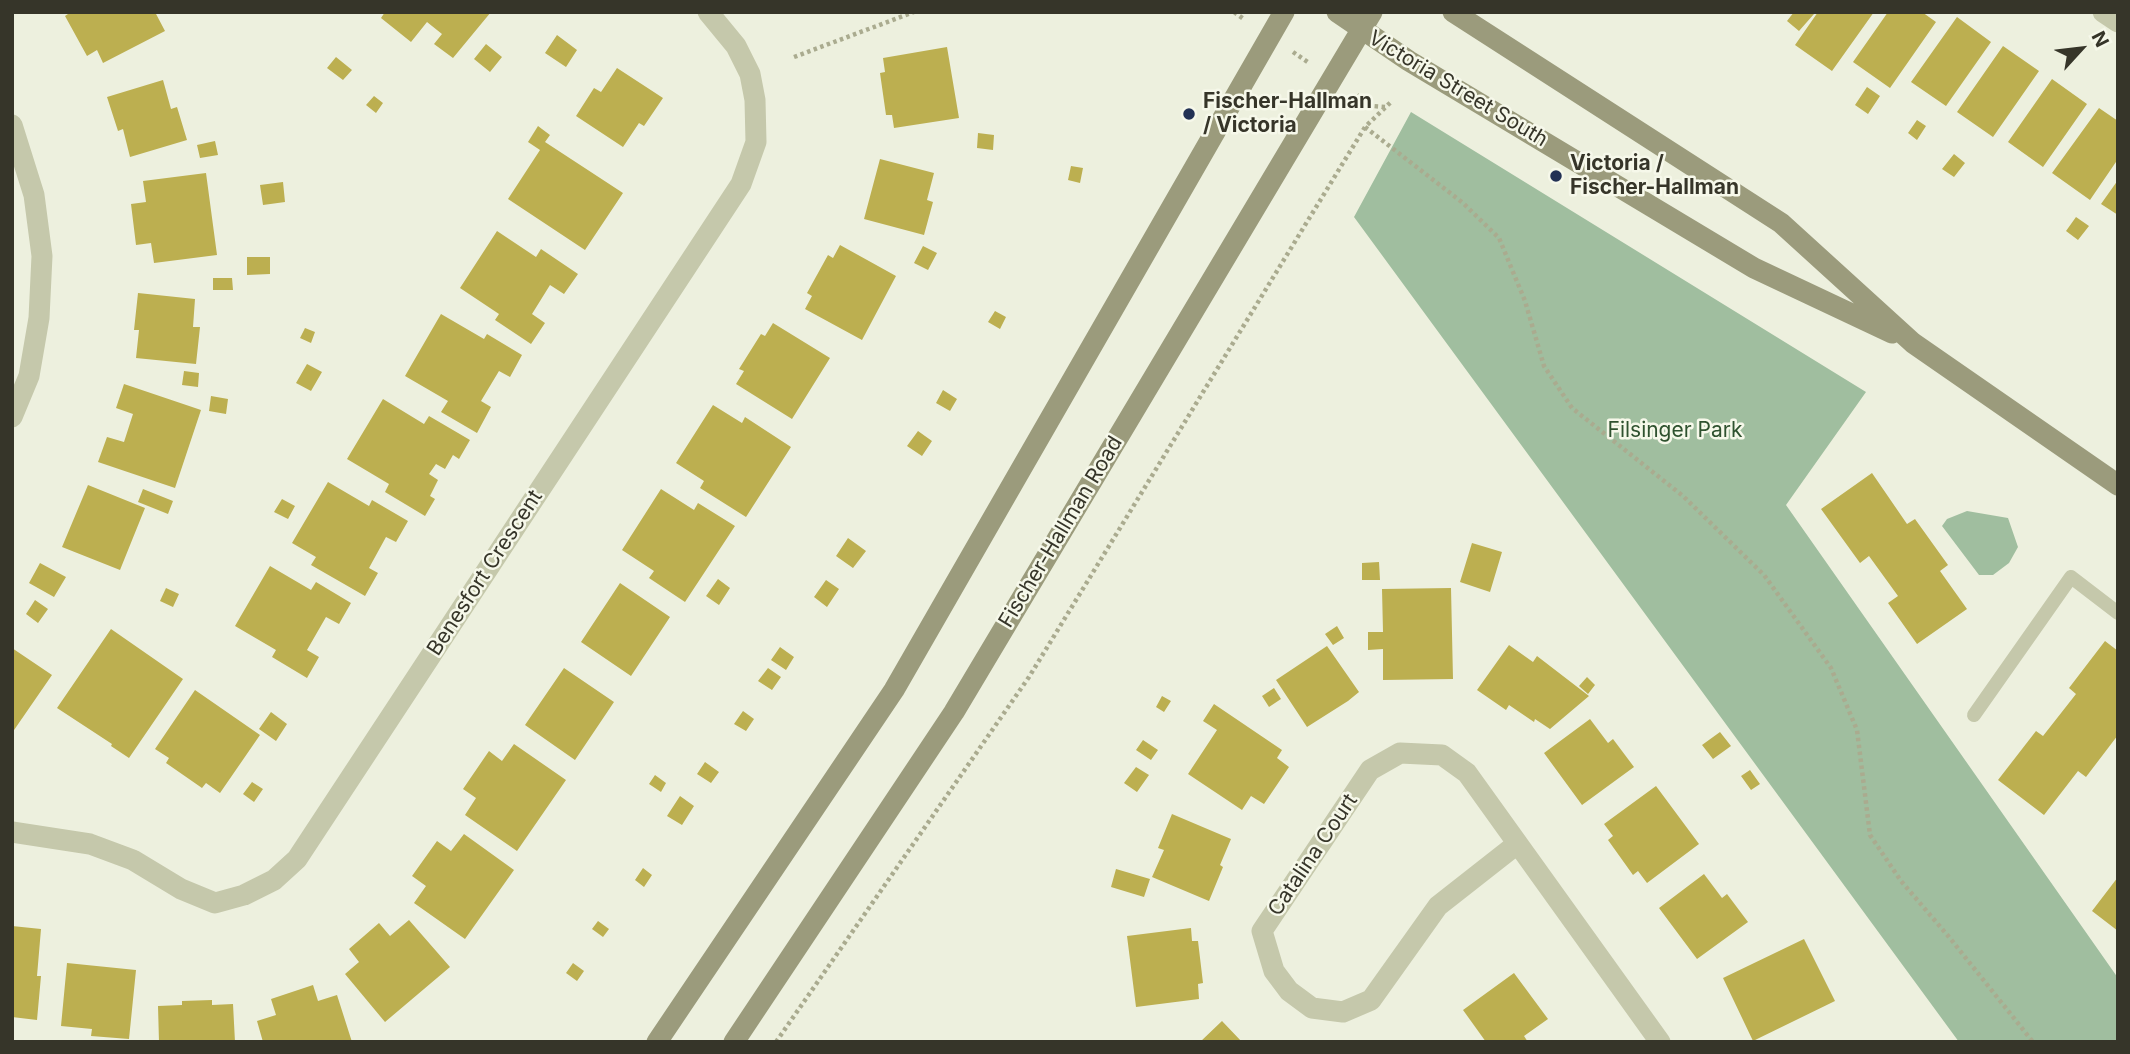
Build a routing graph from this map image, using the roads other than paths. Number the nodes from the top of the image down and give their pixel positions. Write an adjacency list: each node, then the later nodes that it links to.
1 (708, 12): 14 (street, Benesfort Crescent)
2 (1284, 12): 16 (main road)
3 (1337, 12): 6 (main road, Victoria Street South)
4 (1453, 12): 9 (main road, Victoria Street South)
5 (2103, 12): 7 (street)
6 (1366, 21): 9 (main road, Victoria Street South); 17 (main road, Fischer-Hallman Road)
7 (2118, 22)
8 (12, 125): 10 (street)
9 (1913, 343): 11 (main road, Victoria Street South)
10 (12, 418)
11 (2118, 485)
12 (2118, 614): 13 (lane)
13 (1975, 715)
14 (12, 832)
15 (1517, 844): 15 (street, Catalina Court); 18 (street, Catalina Court)
16 (657, 1042)
17 (734, 1042)
18 (1660, 1042)

